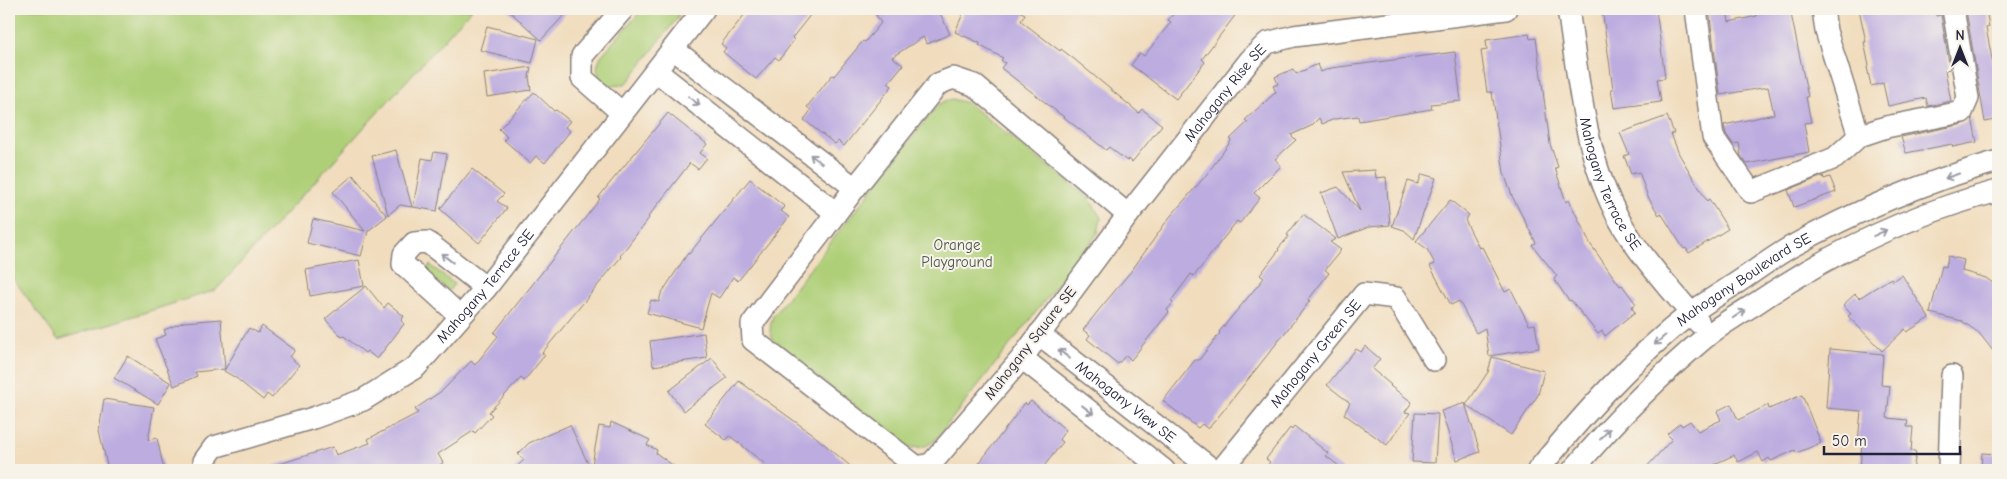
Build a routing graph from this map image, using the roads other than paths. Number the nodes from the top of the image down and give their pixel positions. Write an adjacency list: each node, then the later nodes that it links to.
1 (624, 9): 10 (street)
2 (704, 9): 8 (street, Mahogany Terrace SE)
3 (1506, 9): 16 (street, Mahogany Rise SE)
4 (1568, 9): 18 (street, Mahogany Terrace SE)
5 (1696, 9): 11 (street)
6 (1823, 9): 11 (street)
7 (1953, 9): 11 (street)
8 (672, 49): 9 (street, Mahogany Terrace SE); 13 (street, one-way to 8)
9 (656, 71): 10 (street, Mahogany Terrace SE); 15 (street, one-way to 15)
10 (622, 113): 17 (street, Mahogany Terrace SE)
11 (1860, 136)
12 (1998, 161): 18 (street, Mahogany Boulevard SE, one-way to 18)
13 (855, 188): 15 (street, Mahogany Square SE); 16 (street, Mahogany Square SE)
14 (1998, 191): 21 (street, Mahogany Boulevard SE, one-way to 14)
15 (836, 213): 22 (street, Mahogany Square SE)
16 (1128, 215): 20 (street, Mahogany Square SE)
17 (486, 288): 19 (street, Mahogany Terrace SE); 19 (street, one-way to 19)
18 (1691, 313): 21 (street, Mahogany Terrace SE); 29 (street, Mahogany Boulevard SE, one-way to 29)
19 (460, 316): 25 (street, Mahogany Terrace SE)
20 (1039, 334): 22 (street, Mahogany Square SE); 27 (street, Mahogany View SE, one-way to 20)
21 (1709, 334): 30 (street, Mahogany Boulevard SE, one-way to 21)
22 (1022, 358): 26 (street, Mahogany View SE, one-way to 26)
23 (1434, 360): 28 (street, Mahogany Green SE)
24 (1952, 376): 31 (street)
25 (207, 470)
26 (1164, 470)
27 (1213, 470)
28 (1221, 470)
29 (1538, 470)
30 (1573, 470)
31 (1949, 470)

